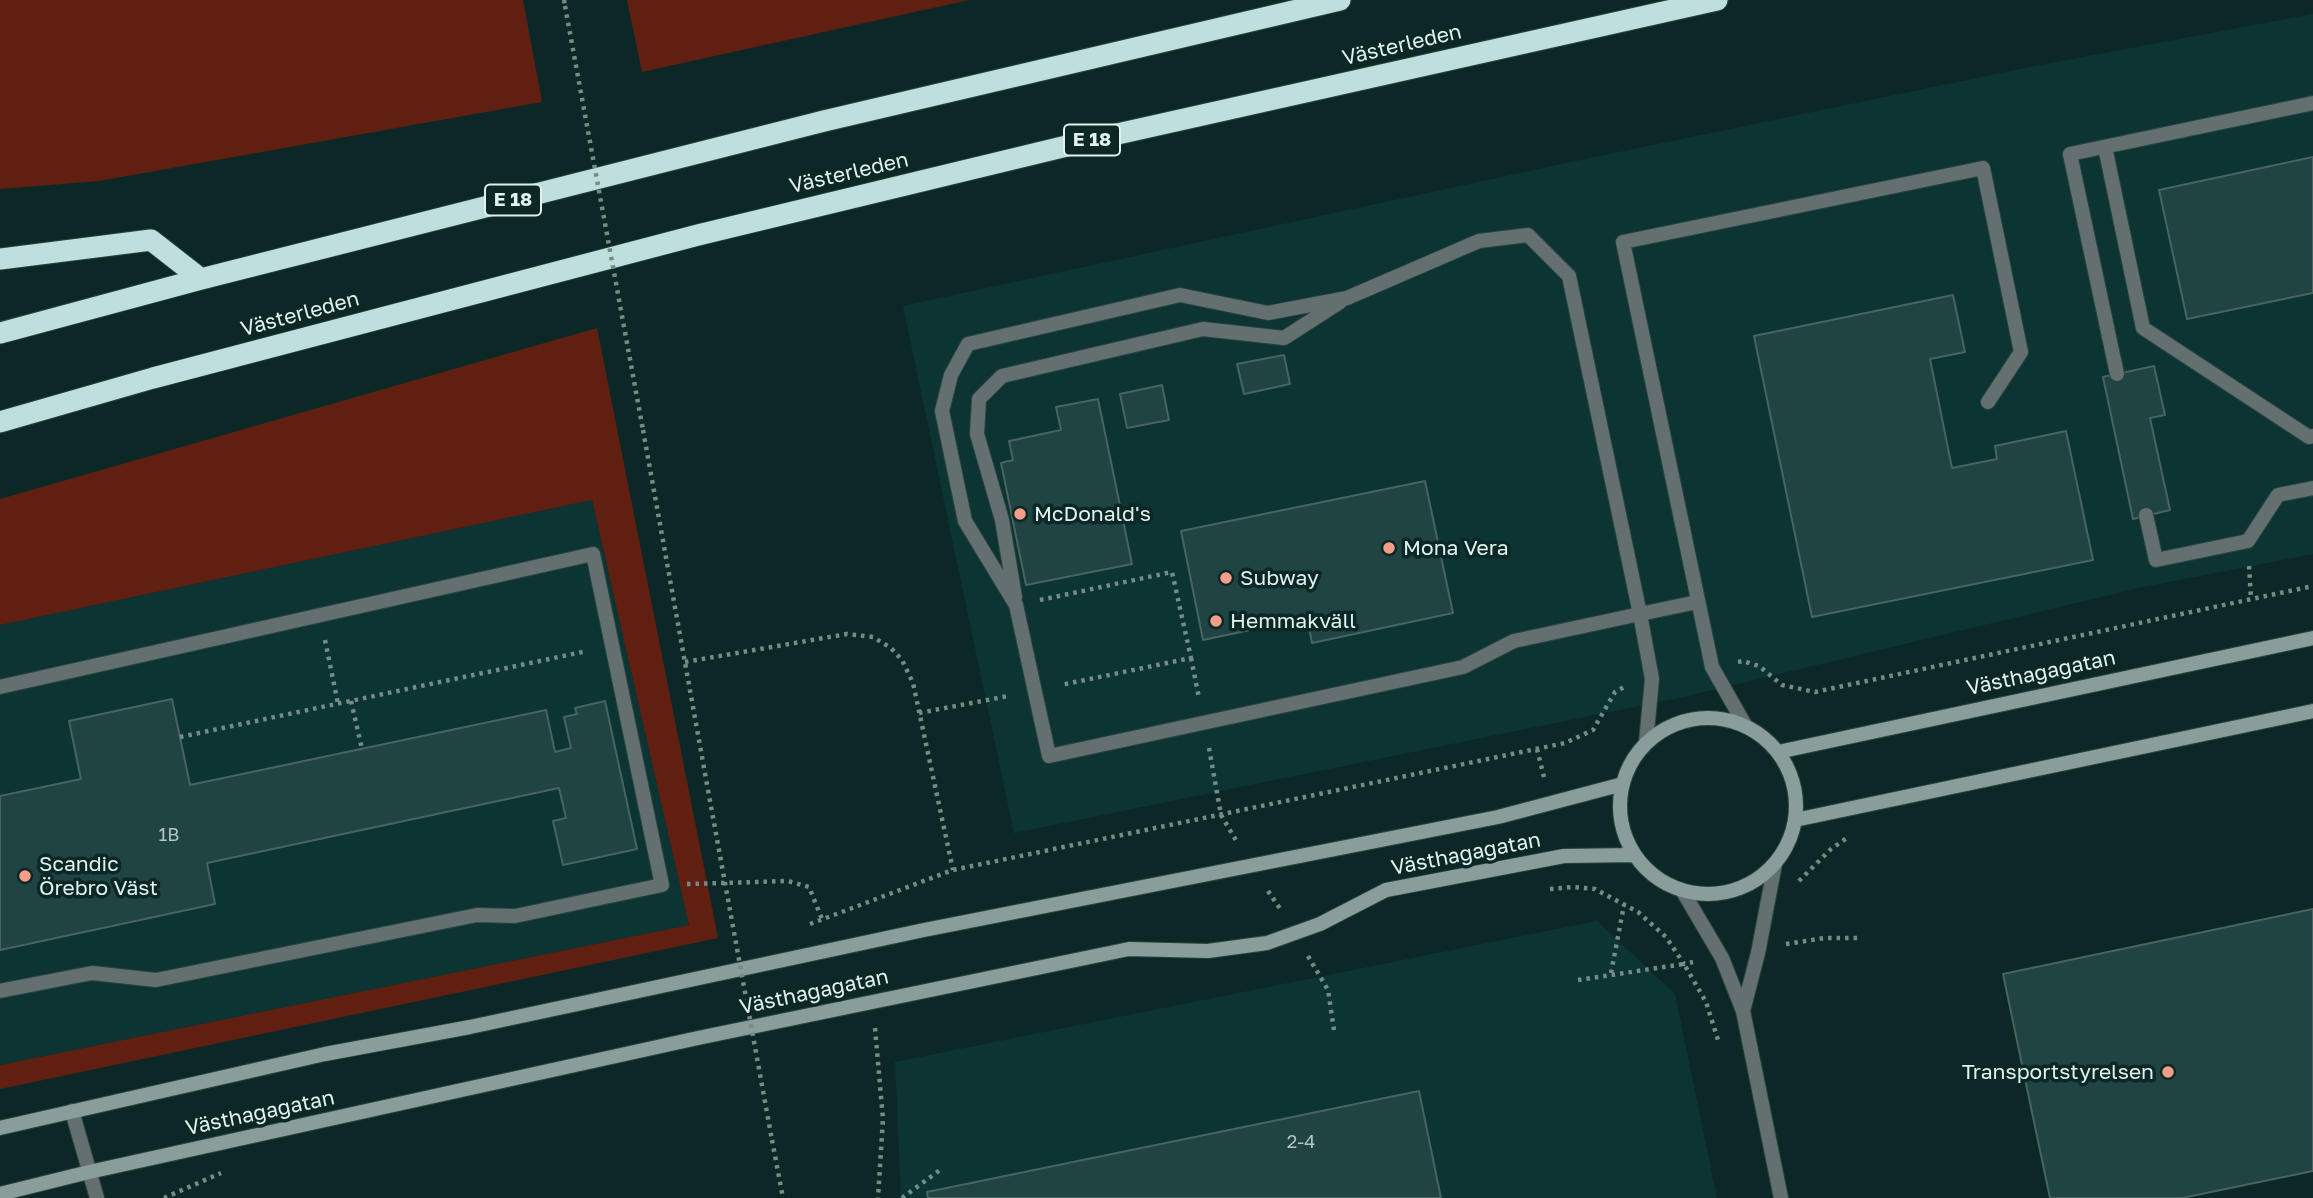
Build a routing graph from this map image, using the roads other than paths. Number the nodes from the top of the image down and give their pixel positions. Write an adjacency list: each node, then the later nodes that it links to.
1 (1340, 0): 6 (highway, E 18)
2 (1717, 0): 11 (highway, Västerleden / E 18)
3 (2313, 103): 4 (street)
4 (2105, 147): 9 (street); 12 (street)
5 (0, 259): 6 (highway)
6 (201, 279): 8 (highway, E 18)
7 (1347, 298): 16 (street); 16 (street); 17 (street)
8 (0, 333)
9 (2117, 374)
10 (1989, 402): 15 (street)
11 (0, 422)
12 (2313, 436)
13 (2313, 488): 14 (street)
14 (2147, 516)
15 (1697, 602): 17 (street); 21 (street)
16 (1016, 605): 17 (street)
17 (1640, 614): 22 (street)
18 (2313, 638): 23 (main road, Västhagagatan)
19 (0, 687): 29 (street)
20 (2313, 711): 25 (main road)
21 (1745, 725): 22 (main road); 23 (main road)
22 (1646, 741): 24 (main road)
23 (1779, 752): 25 (main road)
24 (1623, 784): 26 (main road); 31 (main road, Västhagagatan)
25 (1795, 820): 27 (main road)
26 (1635, 855): 28 (main road); 33 (main road, Västhagagatan)
27 (1775, 864): 28 (main road); 30 (street)
28 (1682, 890): 30 (street)
29 (0, 991)
30 (1743, 1011): 36 (street)
31 (72, 1111): 32 (main road, Västhagagatan); 33 (street)
32 (0, 1128)
33 (89, 1172): 34 (main road, Västhagagatan); 35 (street)
34 (0, 1194)
35 (97, 1198)
36 (1781, 1198)

